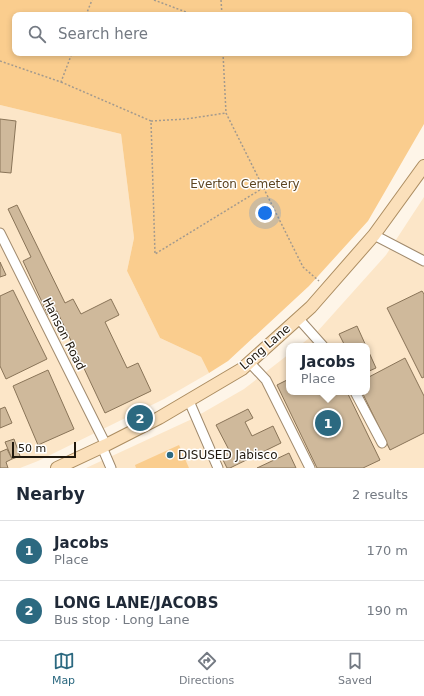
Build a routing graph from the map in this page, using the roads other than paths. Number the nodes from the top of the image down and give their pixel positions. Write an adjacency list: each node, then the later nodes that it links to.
1 (424, 166): 3 (main road, Long Lane)
2 (0, 232): 11 (street, Hanson Road)
3 (374, 235): 4 (street); 5 (main road, Long Lane)
4 (424, 261)
5 (298, 318): 6 (street); 7 (main road, Long Lane)
6 (320, 343)
7 (250, 362): 9 (main road, Long Lane); 15 (street)
8 (357, 395): 10 (street)
9 (189, 401): 11 (main road, Long Lane); 14 (street)
10 (382, 443)
11 (104, 446): 12 (main road, Long Lane); 13 (street, Hanson Road)
12 (57, 468)
13 (111, 468)
14 (218, 468)
15 (310, 468)

